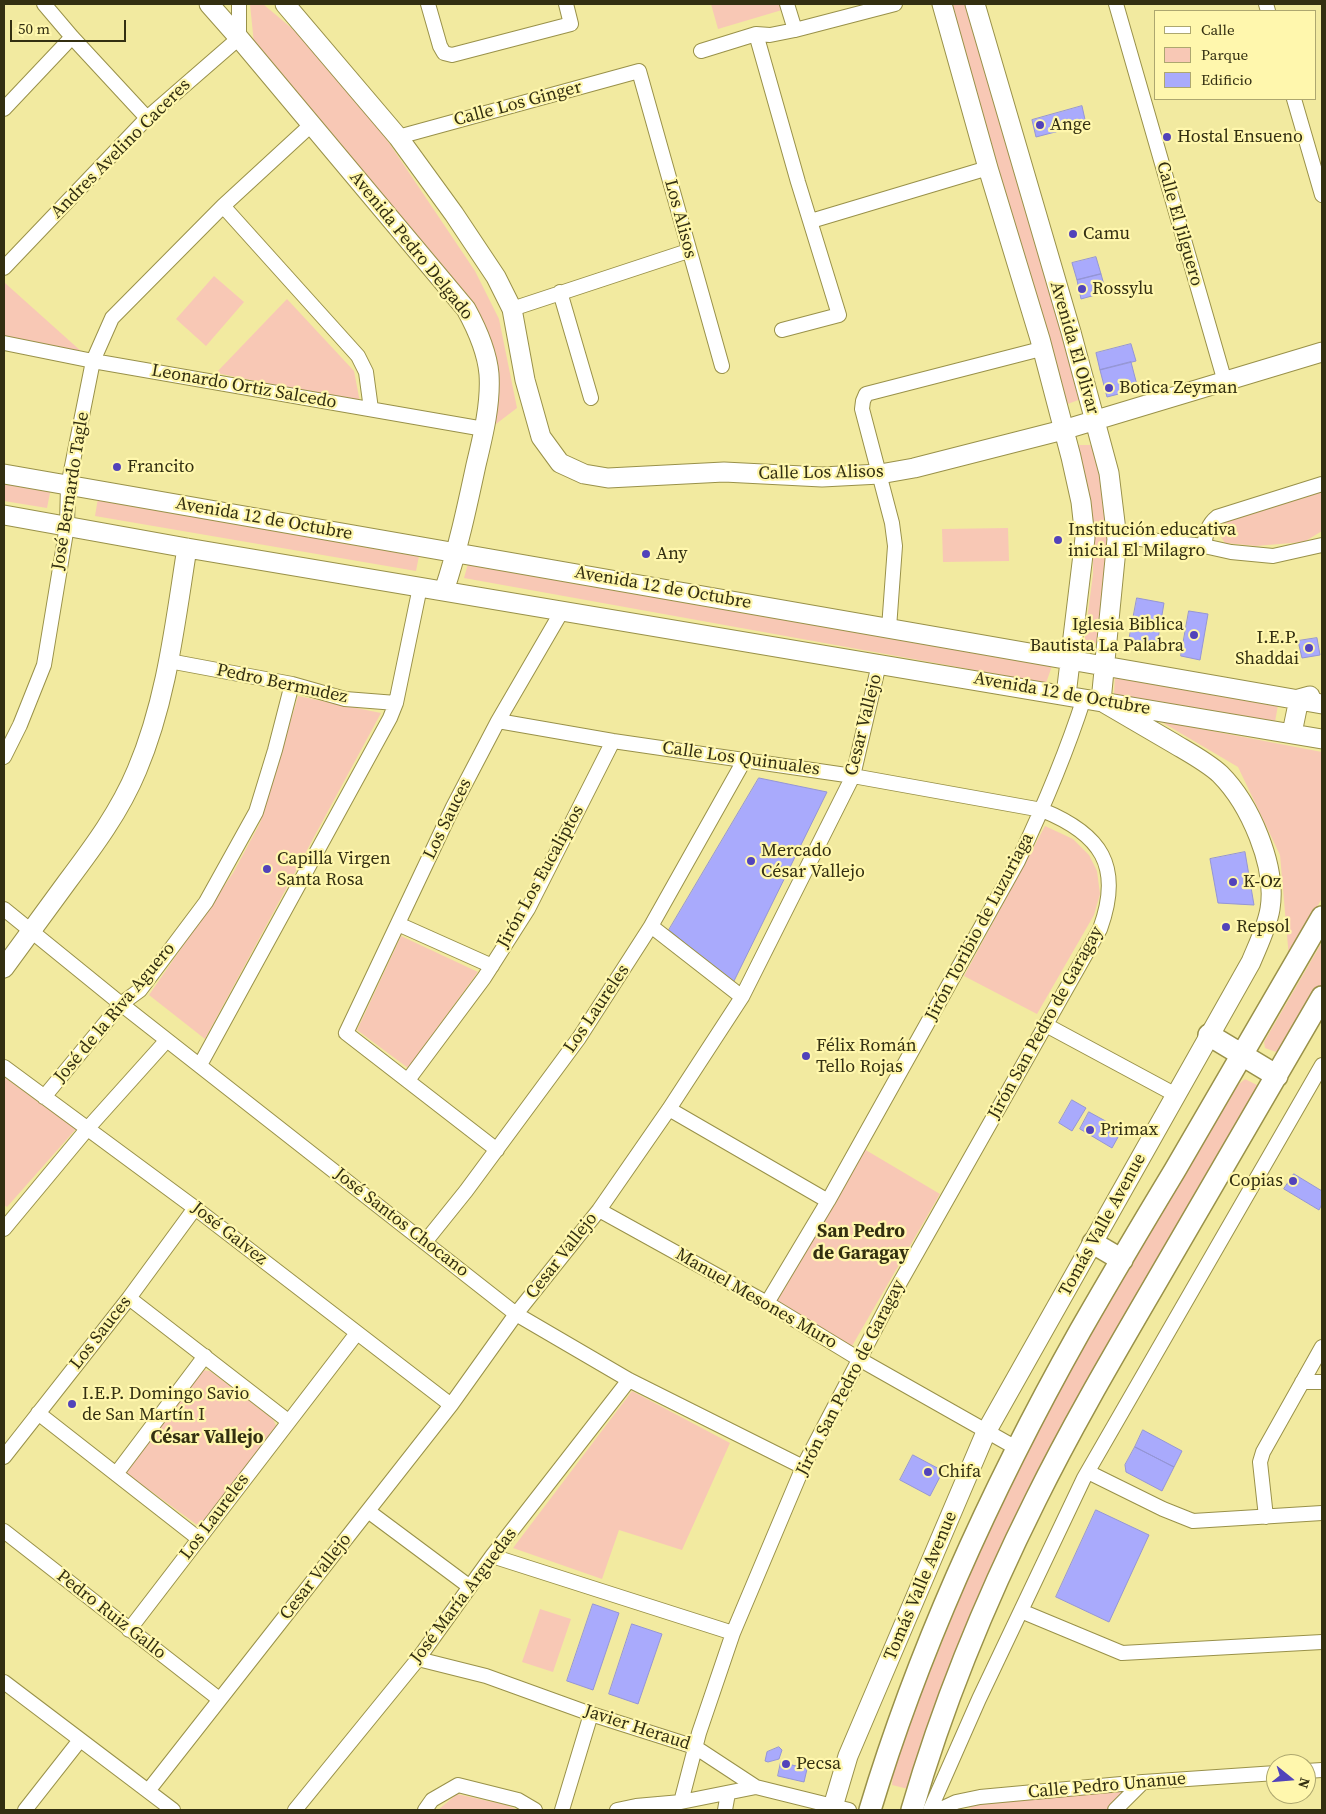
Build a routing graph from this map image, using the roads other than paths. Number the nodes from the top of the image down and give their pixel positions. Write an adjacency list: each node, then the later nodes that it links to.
1 (44, 4): 14 (street)
2 (209, 4): 15 (main road, Avenida Pedro Delgado)
3 (239, 4): 15 (street)
4 (285, 4): 22 (main road)
5 (428, 4): 6 (street)
6 (566, 4)
7 (787, 4): 12 (street)
8 (895, 4): 12 (street)
9 (942, 4): 23 (main road, Avenida El Olivar)
10 (975, 4): 40 (main road, Avenida El Olivar)
11 (1116, 4): 37 (street, Calle El Jilguero)
12 (795, 30): 13 (street)
13 (756, 34): 16 (street); 26 (street)
14 (72, 37): 19 (street); 20 (street)
15 (239, 38): 20 (street, Andres Avelino Caceres); 21 (main road, Avenida Pedro Delgado)
16 (700, 51)
17 (639, 71): 22 (street, Calle Los Ginger); 27 (street, Los Alisos)
18 (1294, 100): 24 (street)
19 (4, 109)
20 (147, 118): 28 (street, Andres Avelino Caceres)
21 (311, 125): 25 (street, José Bernardo Tagle); 41 (main road, Avenida Pedro Delgado)
22 (398, 137): 30 (main road)
23 (988, 168): 26 (street); 33 (main road, Avenida El Olivar)
24 (1322, 195)
25 (223, 206): 35 (street, José Bernardo Tagle); 39 (street)
26 (811, 221): 31 (street)
27 (688, 251): 29 (street); 36 (street, Los Alisos)
28 (4, 268)
29 (560, 292): 30 (street); 38 (street)
30 (512, 309): 44 (main road, Calle Los Alisos)
31 (782, 330)
32 (4, 343): 35 (street, Leonardo Ortiz Salcedo)
33 (1042, 349): 42 (main road, Avenida El Olivar); 44 (street)
34 (1322, 352): 37 (main road, Calle Los Alisos)
35 (93, 362): 39 (street, Leonardo Ortiz Salcedo); 46 (street, José Bernardo Tagle)
36 (722, 366)
37 (1225, 382): 40 (main road, Calle Los Alisos)
38 (591, 398)
39 (371, 409): 41 (street, Leonardo Ortiz Salcedo)
40 (1095, 421): 42 (main road, Calle Los Alisos); 49 (main road, Avenida El Olivar)
41 (484, 429): 53 (main road, Avenida Pedro Delgado)
42 (1063, 430): 44 (main road, Calle Los Alisos); 58 (main road, Avenida El Olivar)
43 (4, 474): 46 (main road, Avenida 12 de Octubre)
44 (880, 474): 57 (street)
45 (1322, 484): 51 (street)
46 (68, 486): 48 (street, José Bernardo Tagle); 53 (main road, Avenida 12 de Octubre)
47 (4, 515): 48 (main road, Avenida 12 de Octubre)
48 (67, 526): 52 (main road, Avenida 12 de Octubre); 73 (street, José Bernardo Tagle)
49 (1116, 538): 51 (street); 61 (main road, Avenida El Olivar)
50 (1322, 545): 51 (street)
51 (1204, 546)
52 (187, 548): 54 (main road, Avenida 12 de Octubre); 59 (main road)
53 (457, 553): 55 (main road, Avenida Pedro Delgado); 57 (main road, Avenida 12 de Octubre)
54 (420, 587): 55 (main road, Avenida 12 de Octubre); 67 (street)
55 (444, 591): 56 (main road, Avenida 12 de Octubre)
56 (562, 610): 60 (main road, Avenida 12 de Octubre); 69 (street, Los Sauces)
57 (889, 628): 58 (main road, Avenida 12 de Octubre)
58 (1070, 660): 61 (main road, Avenida 12 de Octubre); 64 (main road, Avenida El Olivar)
59 (169, 661): 62 (street, Pedro Bermudez); 81 (main road)
60 (879, 664): 64 (main road, Avenida 12 de Octubre); 75 (street, Cesar Vallejo)
61 (1105, 665): 65 (main road, Avenida El Olivar); 66 (main road, Avenida 12 de Octubre)
62 (292, 684): 67 (street, Pedro Bermudez); 86 (street, José de la Riva Aguero)
63 (1322, 693): 66 (main road)
64 (1066, 695): 65 (main road, Avenida 12 de Octubre)
65 (1092, 699): 70 (main road, Avenida 12 de Octubre); 76 (street, Jirón Toribio de Luzuriaga); 88 (main road, Tomás Valle Avenue)
66 (1299, 699): 68 (main road, Avenida 12 de Octubre); 70 (main road)
67 (396, 703): 91 (street)
68 (1322, 704)
69 (498, 721): 72 (street, Calle Los Quinuales); 79 (street, Los Sauces)
70 (1292, 733): 71 (main road, Avenida 12 de Octubre)
71 (1322, 738)
72 (613, 741): 74 (street, Calle Los Quinuales); 82 (street, Jirón Los Eucaliptos)
73 (4, 756)
74 (745, 759): 75 (street, Calle Los Quinuales); 80 (street, Los Laureles)
75 (853, 776): 76 (street, Calle Los Quinuales); 84 (street, Cesar Vallejo)
76 (1042, 810): 87 (street, Jirón San Pedro de Garagay); 101 (street, Jirón Toribio de Luzuriaga)
77 (4, 909): 81 (street, José Santos Chocano)
78 (1322, 917): 90 (main road, Tomás Valle Avenue)
79 (398, 924): 82 (street); 95 (street, Los Sauces)
80 (651, 926): 84 (street); 100 (street, Los Laureles)
81 (31, 931): 83 (main road); 86 (street, José Santos Chocano)
82 (492, 966): 95 (street, Jirón Los Eucaliptos)
83 (4, 968)
84 (742, 997): 98 (street, Cesar Vallejo)
85 (1322, 997): 94 (main road)
86 (121, 1004): 89 (street, José Santos Chocano); 97 (street, José de la Riva Aguero)
87 (1046, 1025): 96 (street); 114 (street, Jirón San Pedro de Garagay)
88 (1209, 1035): 90 (main road); 96 (main road, Tomás Valle Avenue)
89 (167, 1040): 91 (street, José Santos Chocano); 99 (street)
90 (1242, 1055): 94 (main road); 107 (main road, Tomás Valle Avenue)
91 (200, 1065): 105 (street, José Santos Chocano)
92 (1322, 1065): 125 (street)
93 (4, 1067): 97 (street, José Galvez)
94 (1276, 1076): 161 (main road)
95 (408, 1080): 100 (street)
96 (1176, 1095): 106 (main road, Tomás Valle Avenue)
97 (44, 1098): 99 (street, José Galvez)
98 (669, 1109): 101 (street); 103 (street, Cesar Vallejo)
99 (88, 1128): 102 (street, José Galvez); 104 (street)
100 (497, 1150): 105 (street, Los Laureles)
101 (828, 1201): 109 (street, Jirón Toribio de Luzuriaga)
102 (195, 1208): 108 (street, Los Sauces); 111 (street, José Galvez)
103 (599, 1210): 109 (street, Manuel Mesones Muro); 110 (street, Cesar Vallejo)
104 (4, 1229)
105 (425, 1242): 110 (street, José Santos Chocano)
106 (1093, 1243): 107 (main road); 121 (main road, Tomás Valle Avenue)
107 (1122, 1260): 122 (main road, Tomás Valle Avenue)
108 (130, 1298): 113 (street); 119 (street, Los Sauces)
109 (767, 1303): 114 (street, Manuel Mesones Muro)
110 (516, 1314): 115 (street, José Santos Chocano); 118 (street, Cesar Vallejo)
111 (356, 1333): 118 (street, José Galvez); 120 (street, Los Laureles)
112 (1322, 1347): 116 (street)
113 (205, 1356): 120 (street); 126 (street)
114 (859, 1359): 121 (street, Manuel Mesones Muro); 124 (street, Jirón San Pedro de Garagay)
115 (629, 1380): 124 (street, José Santos Chocano); 132 (street, José María Arguedas)
116 (1302, 1382): 117 (street); 129 (street)
117 (1322, 1382)
118 (451, 1405): 127 (street, Cesar Vallejo)
119 (38, 1413): 123 (street, Los Sauces); 126 (street)
120 (288, 1421): 131 (street, Los Laureles)
121 (986, 1432): 122 (street, Manuel Mesones Muro); 151 (main road, Tomás Valle Avenue)
122 (1018, 1449): 160 (main road, Tomás Valle Avenue)
123 (4, 1457)
124 (803, 1467): 136 (street, Jirón San Pedro de Garagay)
125 (1088, 1472): 129 (street); 134 (street)
126 (116, 1474): 131 (street)
127 (368, 1511): 133 (street); 140 (street, Cesar Vallejo)
128 (1322, 1513): 129 (street)
129 (1266, 1517)
130 (4, 1531): 135 (street, Pedro Ruiz Gallo)
131 (198, 1538): 135 (street, Los Laureles)
132 (492, 1556): 133 (street, José María Arguedas); 136 (street)
133 (470, 1587): 138 (street, José María Arguedas)
134 (1021, 1610): 137 (street); 162 (street)
135 (129, 1630): 140 (street, Pedro Ruiz Gallo)
136 (733, 1633): 143 (street, Jirón San Pedro de Garagay)
137 (1322, 1642)
138 (418, 1659): 141 (street, Javier Heraud); 154 (street, José María Arguedas)
139 (4, 1682): 142 (street)
140 (219, 1700): 147 (street, Cesar Vallejo)
141 (591, 1714): 143 (street, Javier Heraud); 157 (street)
142 (80, 1740): 147 (street); 152 (street)
143 (695, 1747): 146 (street, Javier Heraud); 149 (street, Jirón San Pedro de Garagay)
144 (1266, 1774): 145 (street, Calle Pedro Unanue)
145 (1143, 1782): 162 (street, Calle Pedro Unanue); 163 (street)
146 (756, 1787): 148 (street); 151 (street, Javier Heraud)
147 (148, 1791): 153 (street)
148 (728, 1792): 149 (street); 159 (street)
149 (680, 1802): 150 (street)
150 (635, 1808): 158 (street)
151 (838, 1809)
152 (26, 1810)
153 (172, 1810)
154 (295, 1810)
155 (425, 1810): 156 (street)
156 (535, 1810)
157 (562, 1810)
158 (617, 1810)
159 (725, 1810)
160 (870, 1810)
161 (912, 1810)
162 (936, 1810)
163 (1115, 1810)

